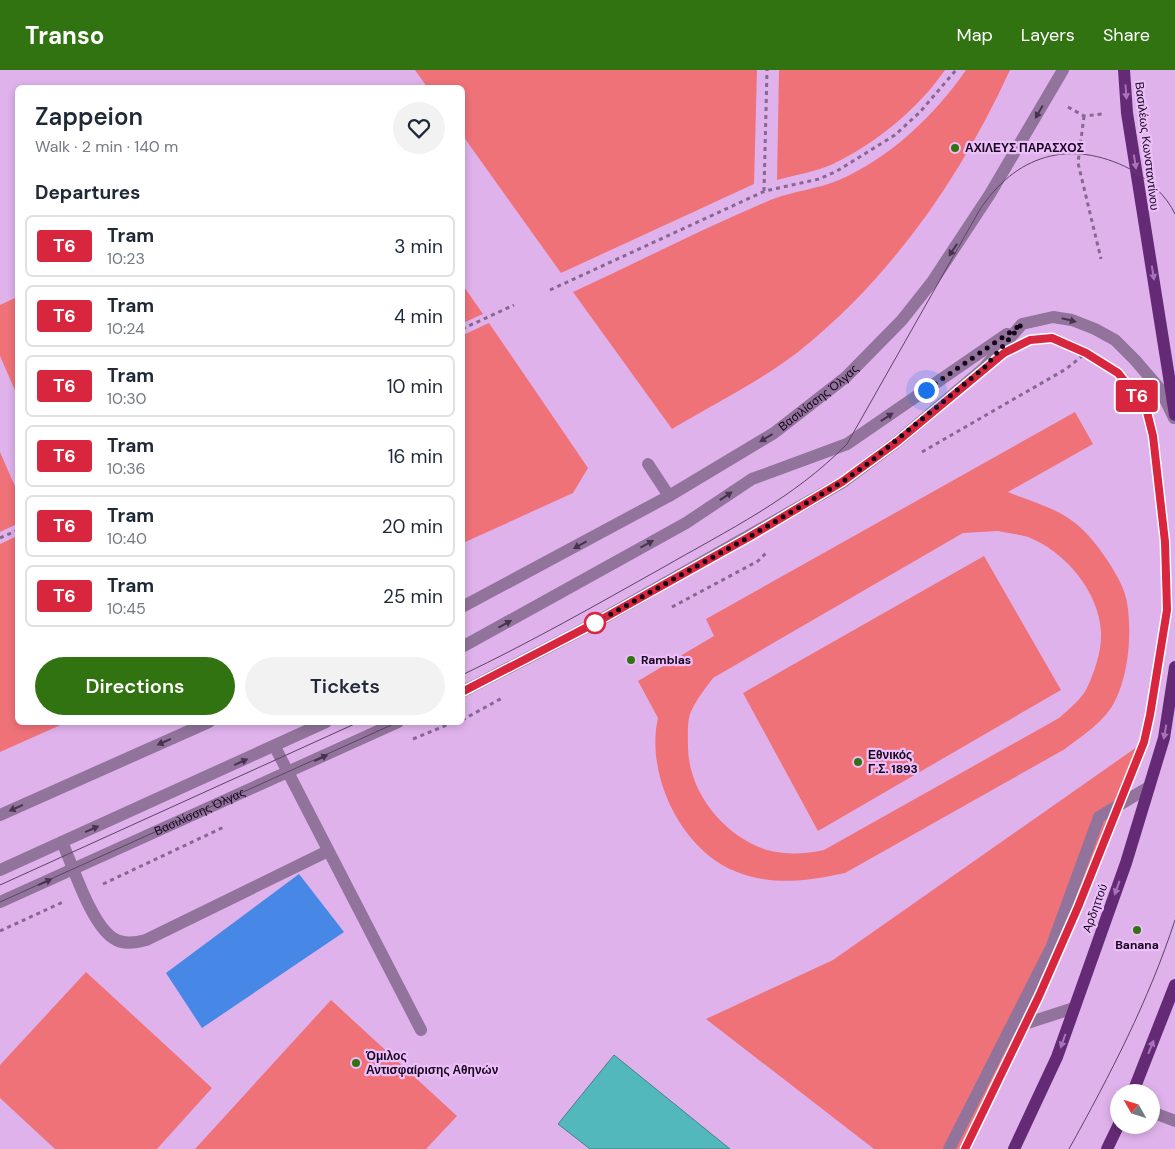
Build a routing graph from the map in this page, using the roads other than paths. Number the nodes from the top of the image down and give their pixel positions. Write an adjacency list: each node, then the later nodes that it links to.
1 (1064, 70): 7 (street, Βασιλίσσης Όλγας, one-way to 7)
2 (1124, 70): 4 (main road, Βασιλέως Κωνσταντίνου, one-way to 4)
3 (1022, 324): 5 (street, one-way to 5); 9 (street, one-way to 3); 11 (street)
4 (1175, 415)
5 (1175, 420)
6 (648, 464): 7 (street)
7 (669, 496): 8 (street, Βασιλίσσης Όλγας, one-way to 8)
8 (465, 605)
9 (465, 645)
10 (1175, 667): 17 (main road, Αρδηττού, one-way to 17)
11 (465, 690)
12 (202, 725): 18 (street, one-way to 18)
13 (320, 725): 15 (street)
14 (392, 725): 16 (street, Βασιλίσσης Όλγας, one-way to 14)
15 (275, 747): 16 (street); 19 (street, one-way to 15)
16 (288, 774): 20 (street); 22 (street, Βασιλίσσης Όλγας)
17 (1149, 787): 25 (main road, Αρδηττού, one-way to 25); 26 (street)
18 (0, 815)
19 (62, 842): 21 (street); 22 (street)
20 (328, 851): 22 (street); 27 (street)
21 (0, 870)
22 (73, 870): 23 (street, Βασιλίσσης Όλγας, one-way to 22)
23 (0, 902)
24 (1175, 985): 28 (main road, one-way to 24)
25 (1074, 1008): 26 (street); 33 (main road, Αρδηττού, one-way to 33)
26 (1012, 1028): 32 (street)
27 (421, 1030)
28 (1136, 1084)
29 (1160, 1115): 30 (street)
30 (1175, 1121)
31 (1114, 1134): 34 (main road)
32 (949, 1149)
33 (1014, 1149)
34 (1107, 1149)

